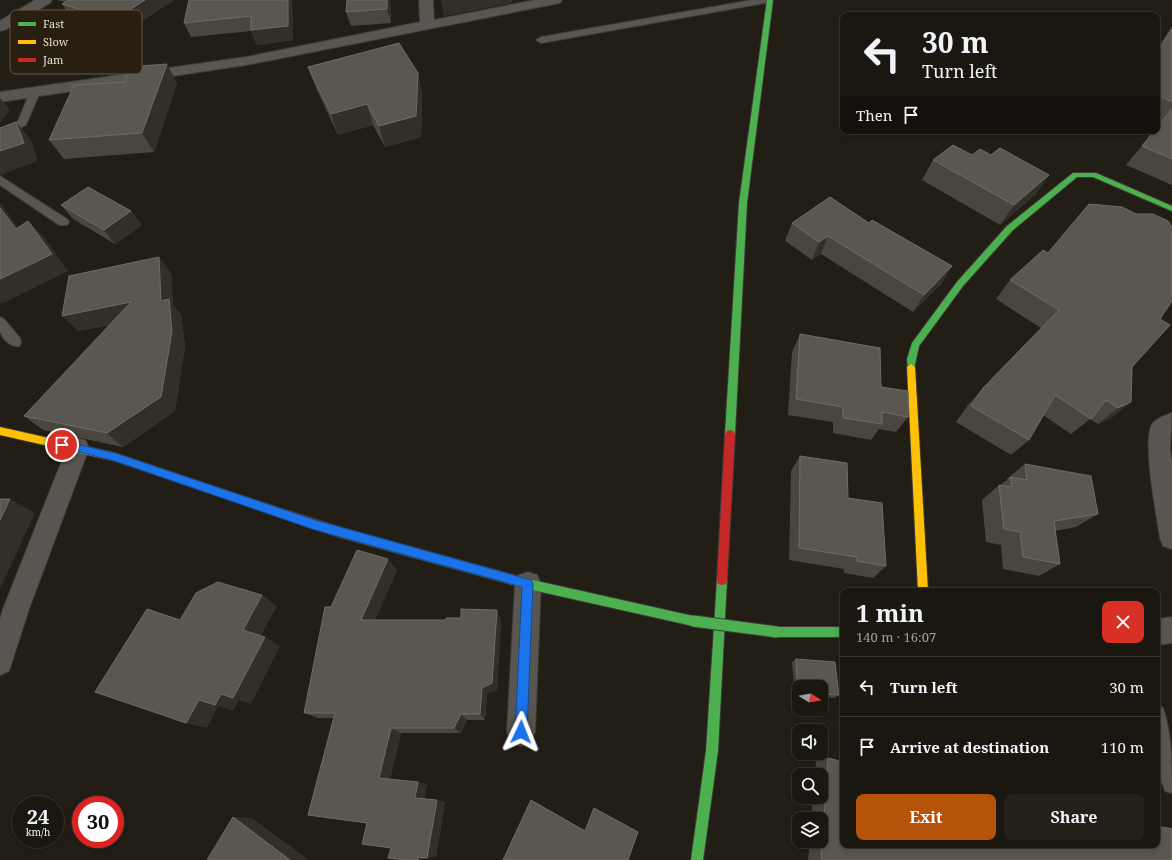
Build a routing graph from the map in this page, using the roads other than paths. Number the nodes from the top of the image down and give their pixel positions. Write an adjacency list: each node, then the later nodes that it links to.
1 (45, 0): 6 (street)
2 (426, 0): 8 (street)
3 (555, 0): 8 (street)
4 (766, 0): 10 (lane)
5 (770, 0): 32 (street)
6 (28, 10)
7 (10, 21): 9 (street)
8 (428, 26): 11 (street)
9 (0, 27)
10 (541, 40)
11 (35, 92): 12 (street); 13 (lane)
12 (0, 97)
13 (0, 135)
14 (0, 180): 16 (lane)
15 (1172, 209): 24 (street)
16 (63, 222)
17 (0, 322): 18 (lane)
18 (14, 342)
19 (1172, 422): 22 (street)
20 (0, 431): 21 (street)
21 (78, 448): 23 (street); 28 (street)
22 (1172, 538)
23 (528, 584): 26 (street, bridge); 30 (street)
24 (924, 588)
25 (1172, 630): 27 (street)
26 (840, 632)
27 (1160, 632)
28 (0, 662)
29 (1160, 728): 31 (lane)
30 (521, 732)
31 (1172, 784)
32 (697, 860)

